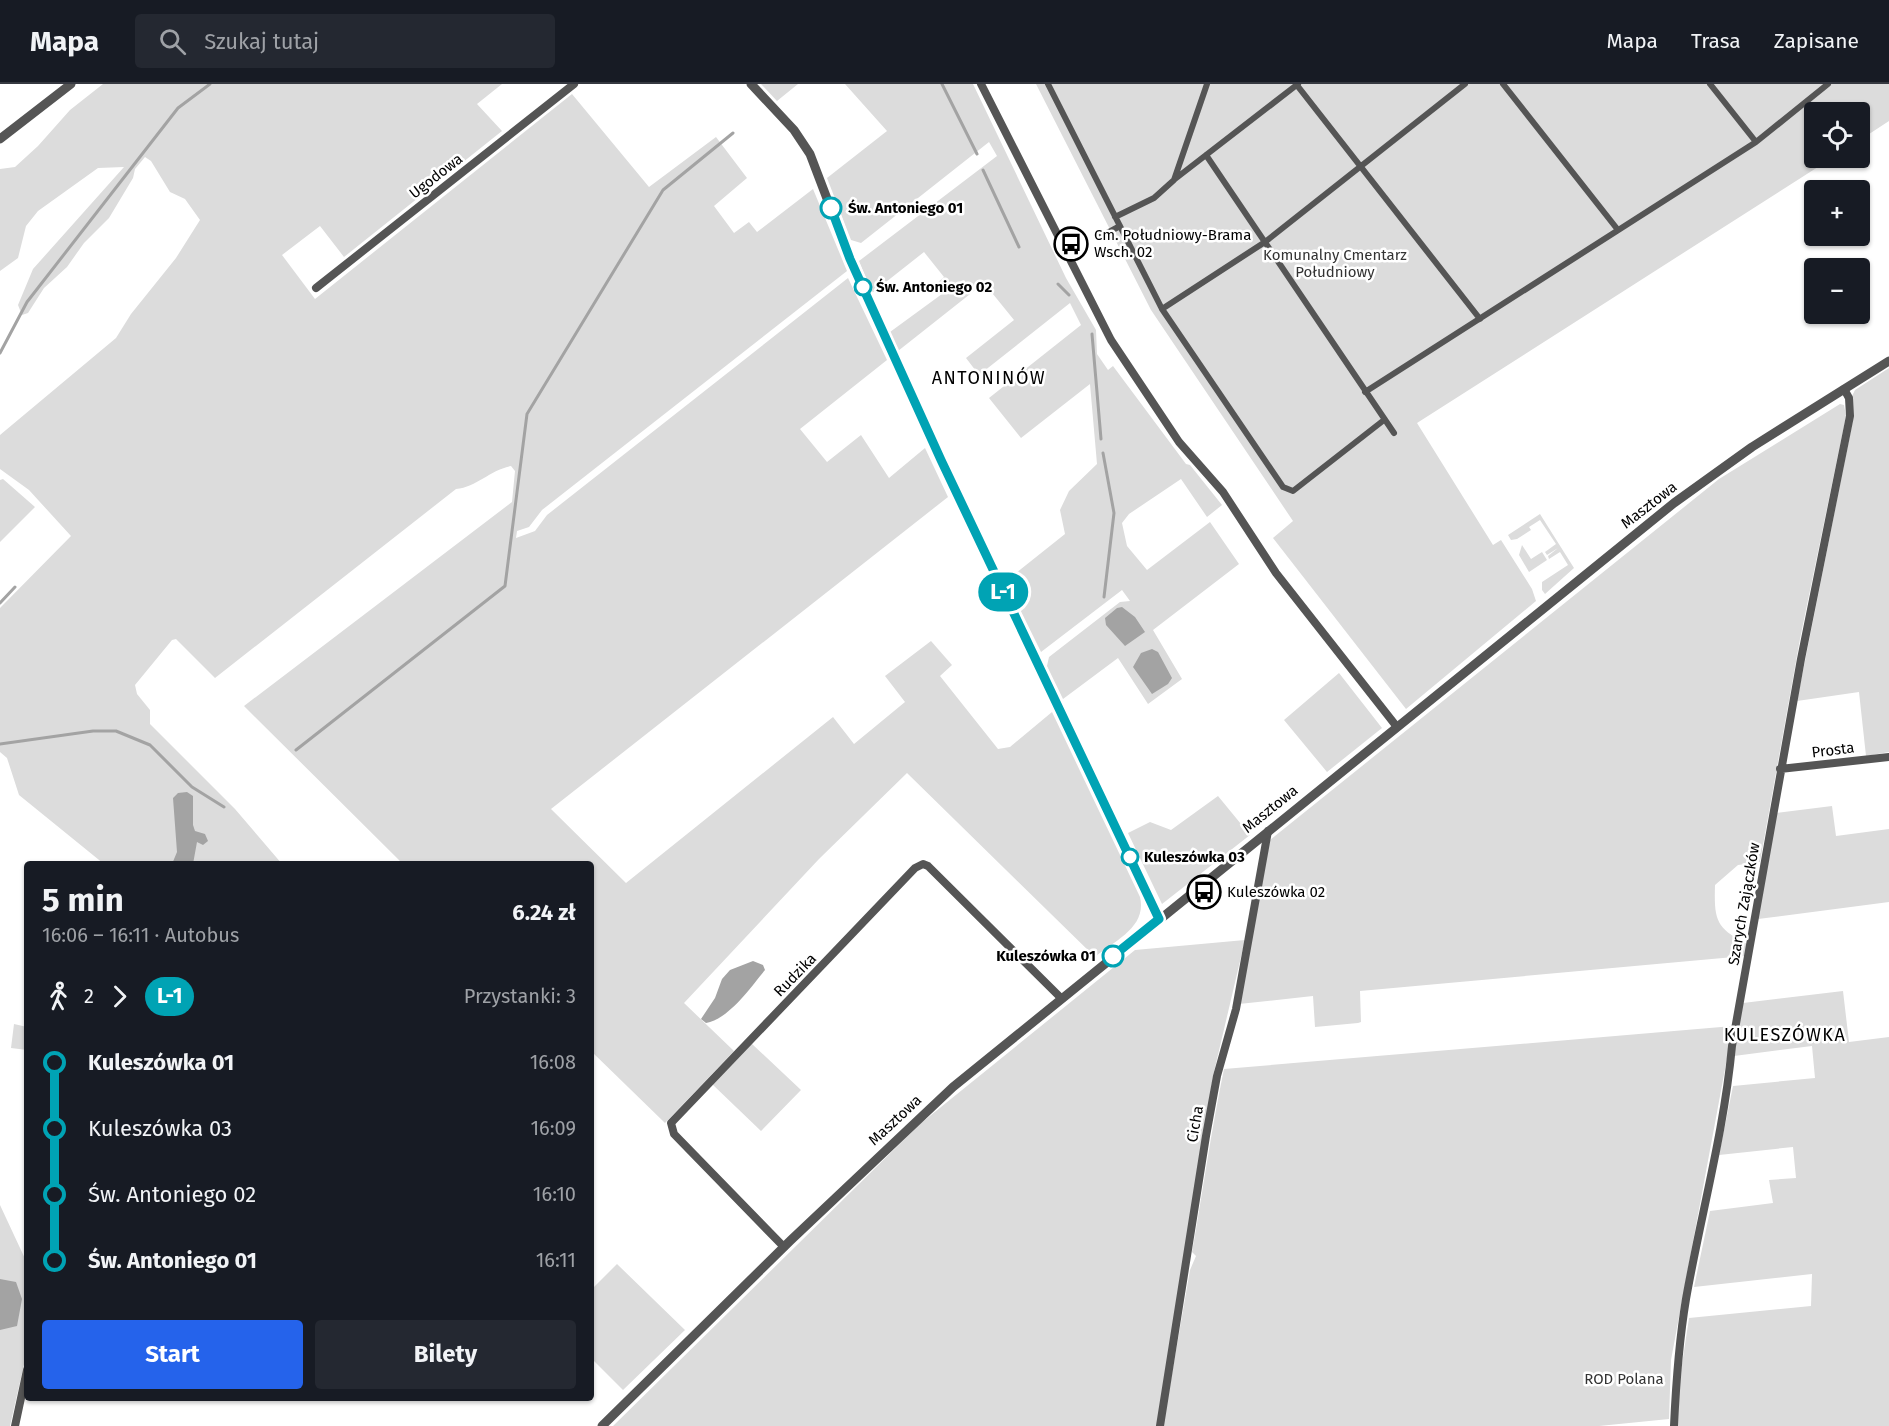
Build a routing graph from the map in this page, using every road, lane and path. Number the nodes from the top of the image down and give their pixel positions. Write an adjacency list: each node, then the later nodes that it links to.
1 (71, 84): 12 (street)
2 (574, 84): 22 (street, Ugodowa)
3 (752, 84): 34 (street)
4 (981, 84): 30 (street)
5 (1048, 84): 17 (street)
6 (1207, 84): 16 (street)
7 (1297, 84): 14 (street); 15 (street)
8 (1465, 84): 15 (street)
9 (1503, 84): 19 (street)
10 (1710, 84): 13 (street)
11 (1828, 84): 13 (street)
12 (0, 140)
13 (1756, 142): 19 (street)
14 (1206, 156): 16 (street); 21 (street)
15 (1361, 166): 21 (street); 24 (street)
16 (1174, 180): 17 (street)
17 (1115, 217): 18 (street)
18 (1120, 226): 20 (street); 23 (street)
19 (1618, 230): 24 (street)
20 (1098, 238)
21 (1265, 242): 23 (street); 27 (street)
22 (316, 288)
23 (1162, 309): 28 (street)
24 (1480, 319): 27 (street)
25 (1889, 361): 26 (street, Masztowa)
26 (1844, 389): 30 (street, Masztowa); 32 (street, Szarych Zajączków)
27 (1365, 392): 28 (street)
28 (1384, 420): 29 (street)
29 (1394, 433)
30 (1397, 727): 33 (street, Masztowa)
31 (1889, 757): 32 (street, Prosta)
32 (1780, 769): 41 (street, Szarych Zajączków)
33 (1269, 829): 34 (street, Masztowa); 40 (street, Cicha)
34 (1159, 919): 35 (street, Masztowa)
35 (1061, 998): 36 (street, Masztowa); 36 (street, Rudzika)
36 (784, 1247): 39 (street, Masztowa)
37 (24, 1384): 38 (street)
38 (15, 1426)
39 (602, 1426)
40 (1160, 1426)
41 (1674, 1426)

